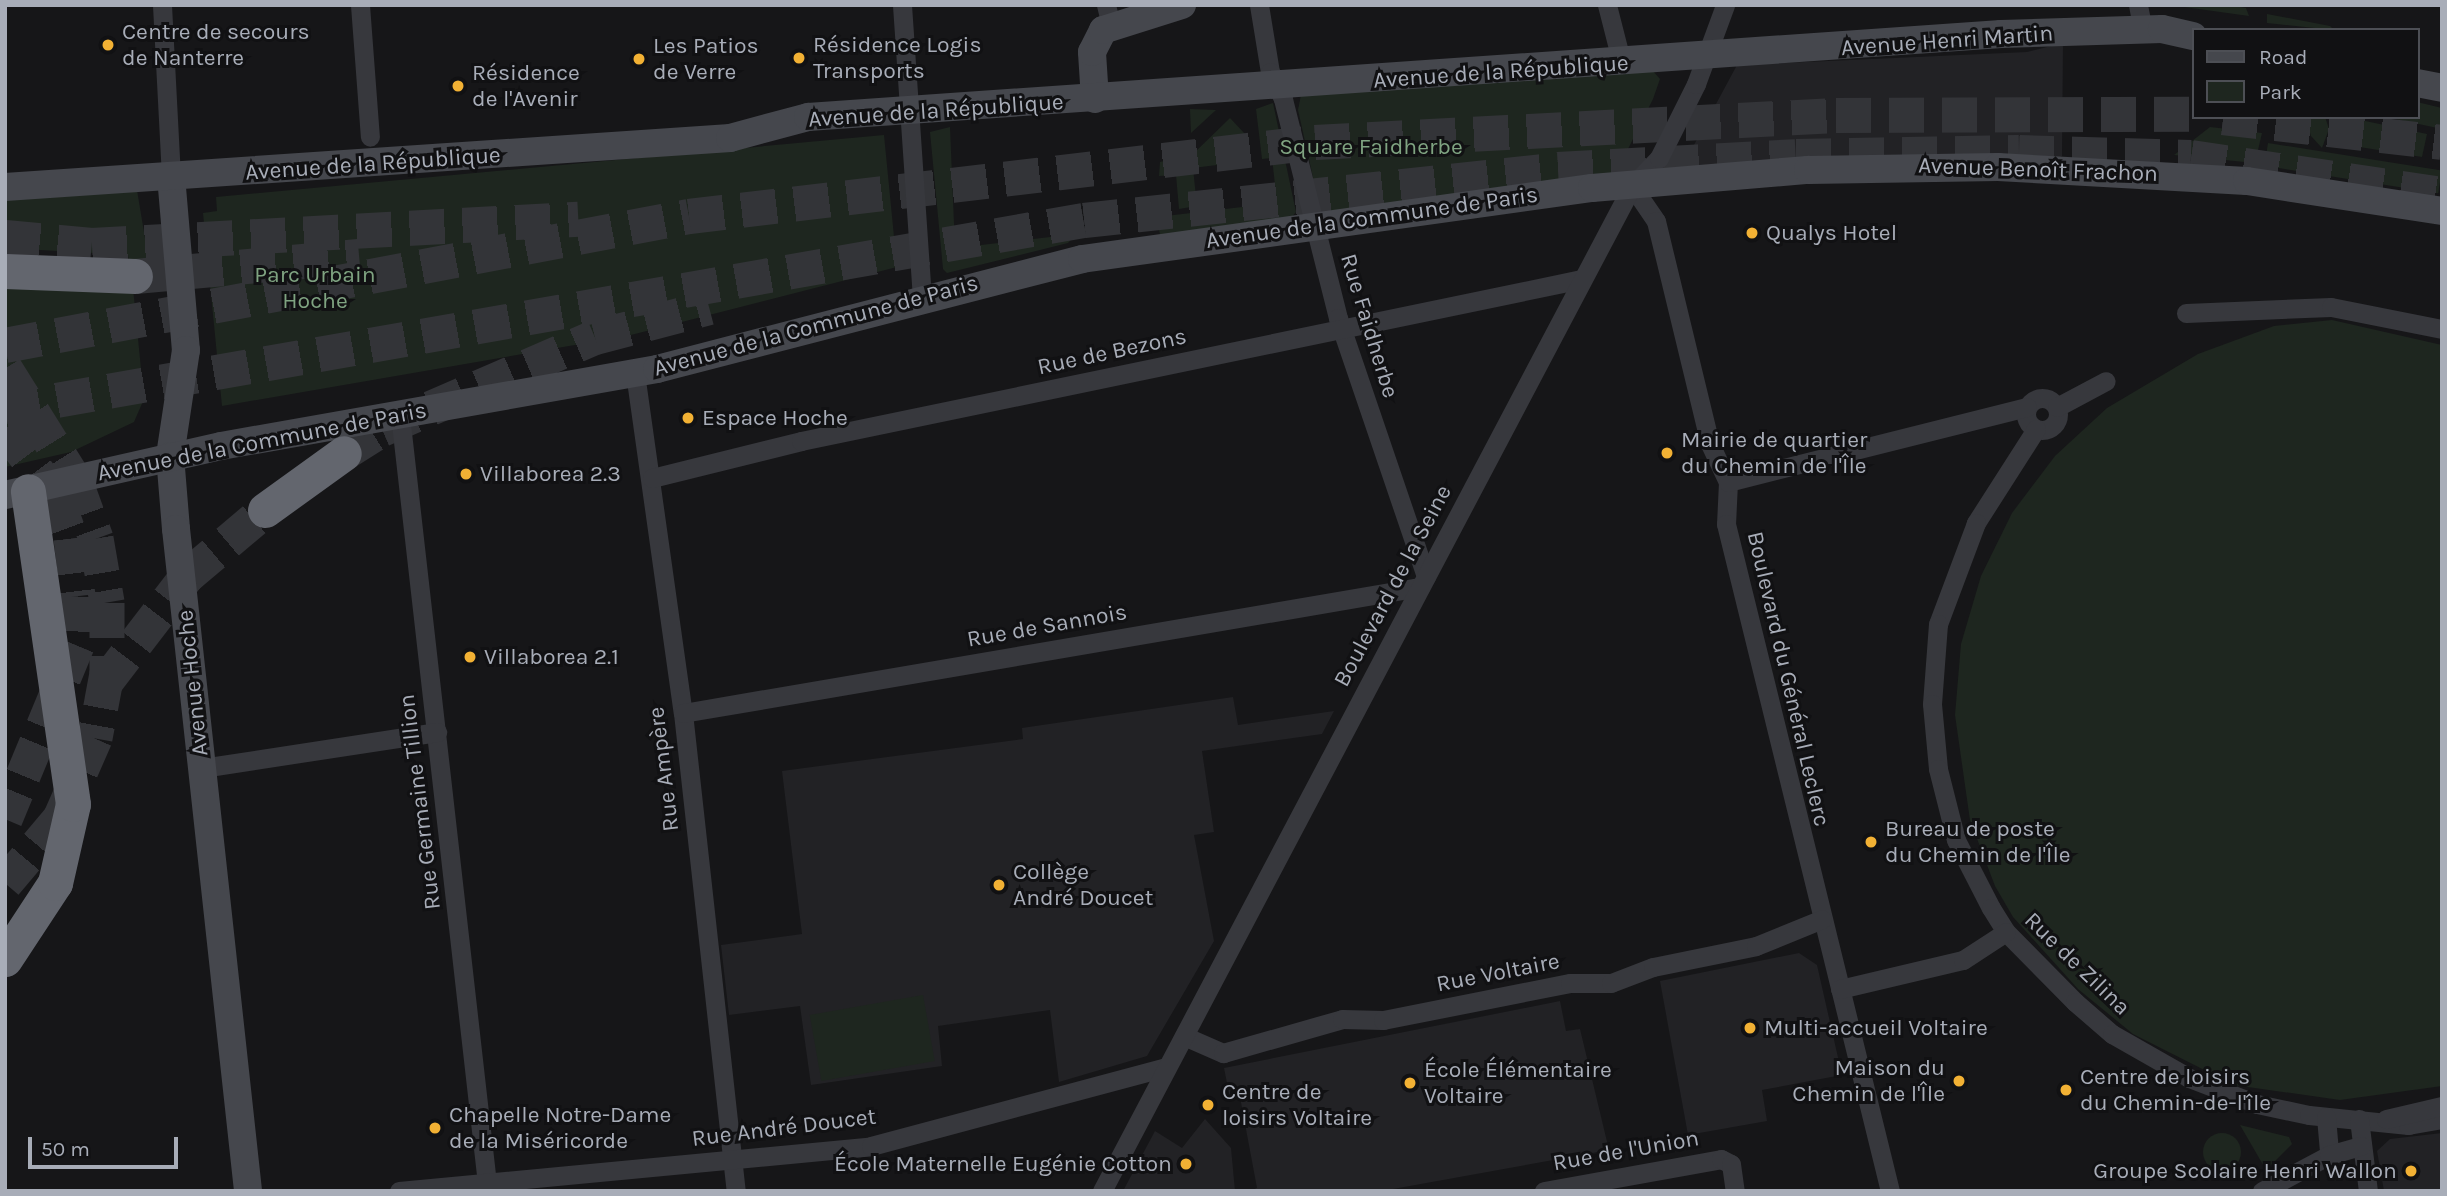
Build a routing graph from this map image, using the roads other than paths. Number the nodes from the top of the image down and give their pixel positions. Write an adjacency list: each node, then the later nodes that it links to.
1 (162, 5): 19 (street)
2 (360, 5): 18 (street)
3 (902, 5): 17 (street)
4 (1182, 5): 8 (main road)
5 (1259, 5): 14 (street, Rue Faidherbe)
6 (1607, 5): 12 (street)
7 (1725, 5): 11 (street, Boulevard de la Seine)
8 (1109, 15): 16 (main road)
9 (2141, 18): 10 (main road, Avenue Henri Martin); 11 (main road, Avenue Henri Martin)
10 (2192, 36)
11 (1701, 59): 12 (main road, Avenue de la République); 20 (street, Boulevard de la Seine)
12 (1622, 64): 14 (main road, Avenue de la République)
13 (2419, 83): 15 (main road)
14 (1278, 86): 16 (main road, Avenue de la République); 23 (street, Rue Faidherbe)
15 (2442, 88)
16 (1096, 99): 17 (main road, Avenue de la République)
17 (910, 110): 19 (main road, Avenue de la République); 27 (street)
18 (370, 136)
19 (171, 176): 21 (main road, Avenue de la République); 38 (main road, Avenue Hoche)
20 (1632, 186): 22 (main road, Avenue Benoît Frachon); 23 (main road, Avenue de la Commune de Paris); 26 (street, Boulevard de la Seine); 40 (street, Boulevard du Général Leclerc)
21 (5, 187)
22 (2442, 211)
23 (1315, 227): 27 (main road, Avenue de la Commune de Paris); 29 (street, Rue Faidherbe)
24 (5, 271): 25 (highway)
25 (135, 276)
26 (1582, 279): 29 (street, Rue de Bezons); 43 (street, Boulevard de la Seine)
27 (922, 298): 31 (main road, Avenue de la Commune de Paris)
28 (2186, 313): 30 (street)
29 (1341, 328): 39 (street, Rue de Bezons); 43 (street, Rue Faidherbe)
30 (2442, 329)
31 (635, 373): 35 (main road, Avenue de la Commune de Paris); 39 (street, Rue Ampère)
32 (2106, 382): 34 (street)
33 (2027, 407): 34 (street); 36 (street); 40 (street)
34 (2057, 407): 36 (street)
35 (400, 415): 38 (main road, Avenue de la Commune de Paris); 45 (street, Rue Germaine Tillion)
36 (2036, 429): 48 (street, Rue de Zilina)
37 (344, 453): 42 (highway)
38 (170, 456): 41 (main road, Avenue de la Commune de Paris); 46 (main road, Avenue Hoche)
39 (652, 478): 44 (street, Rue Ampère)
40 (1728, 482): 47 (street, Boulevard du Général Leclerc)
41 (17, 493): 49 (highway)
42 (265, 510)
43 (1423, 581): 44 (street, Rue de Sannois); 51 (street, Boulevard de la Seine)
44 (683, 713): 60 (street, Rue Ampère)
45 (437, 732): 46 (street); 61 (street, Rue Germaine Tillion)
46 (202, 768): 62 (main road, Avenue Hoche)
47 (1822, 919): 50 (street, Boulevard du Général Leclerc); 51 (street, Rue Voltaire)
48 (2006, 932): 50 (street); 54 (street, Rue de Zilina)
49 (5, 959)
50 (1840, 989): 68 (street, Boulevard du Général Leclerc)
51 (1184, 1036): 52 (street, Boulevard de la Seine)
52 (1166, 1067): 60 (street, Rue André Doucet); 65 (street, Boulevard de la Seine)
53 (2442, 1106): 57 (street, Rue de Zilina)
54 (2326, 1117): 56 (street, Rue de Zilina); 59 (street)
55 (2442, 1118): 57 (street, Rue de Zilina)
56 (2359, 1119): 57 (street, Rue de Zilina); 58 (street)
57 (2385, 1119)
58 (2361, 1146): 59 (street); 70 (street)
59 (2329, 1155): 69 (street)
60 (732, 1160): 61 (street, Rue André Doucet); 64 (street, Rue Ampère)
61 (487, 1183): 63 (street, Rue André Doucet)
62 (248, 1191)
63 (399, 1191)
64 (736, 1191)
65 (1102, 1191)
66 (1544, 1191): 67 (street, Rue de l'Union)
67 (1735, 1191)
68 (1890, 1191)
69 (2262, 1191)
70 (2368, 1191)

